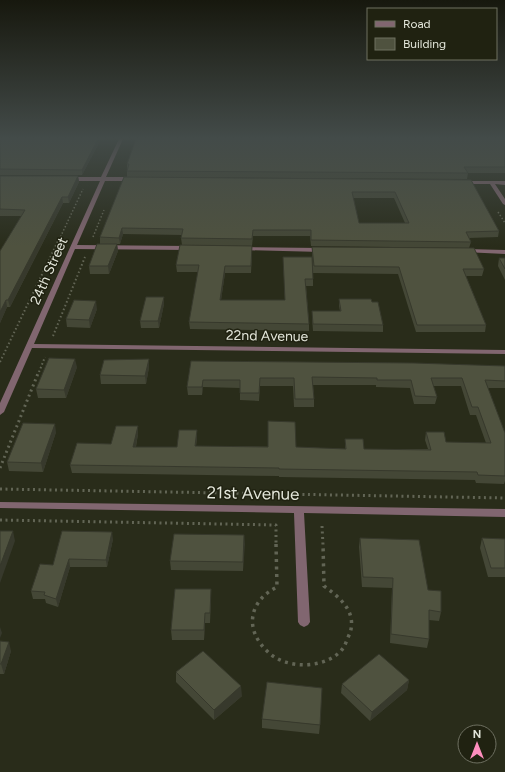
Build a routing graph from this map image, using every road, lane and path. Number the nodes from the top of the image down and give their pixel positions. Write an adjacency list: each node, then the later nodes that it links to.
1 (105, 175): 3 (street, 24th Street)
2 (66, 179): 3 (street)
3 (103, 179): 4 (street); 10 (street, 24th Street)
4 (140, 180)
5 (460, 182): 7 (street)
6 (86, 183): 21 (path)
7 (492, 183): 8 (street); 9 (street)
8 (505, 183)
9 (505, 203)
10 (73, 247): 11 (street); 18 (street, 24th Street)
11 (193, 248)
12 (233, 249): 13 (street)
13 (329, 250)
14 (457, 251): 15 (street)
15 (505, 252)
16 (87, 253): 17 (path)
17 (51, 340)
18 (29, 346): 20 (street, 22nd Avenue); 22 (street, 24th Street)
19 (47, 352): 23 (path)
20 (505, 352)
21 (0, 362)
22 (0, 412)
23 (0, 468)
24 (0, 489): 25 (path)
25 (505, 498)
26 (0, 505): 27 (street, 21st Avenue)
27 (299, 510): 28 (street, 21st Avenue); 31 (street)
28 (505, 513)
29 (0, 520): 30 (path)
30 (322, 526)
31 (304, 622)

